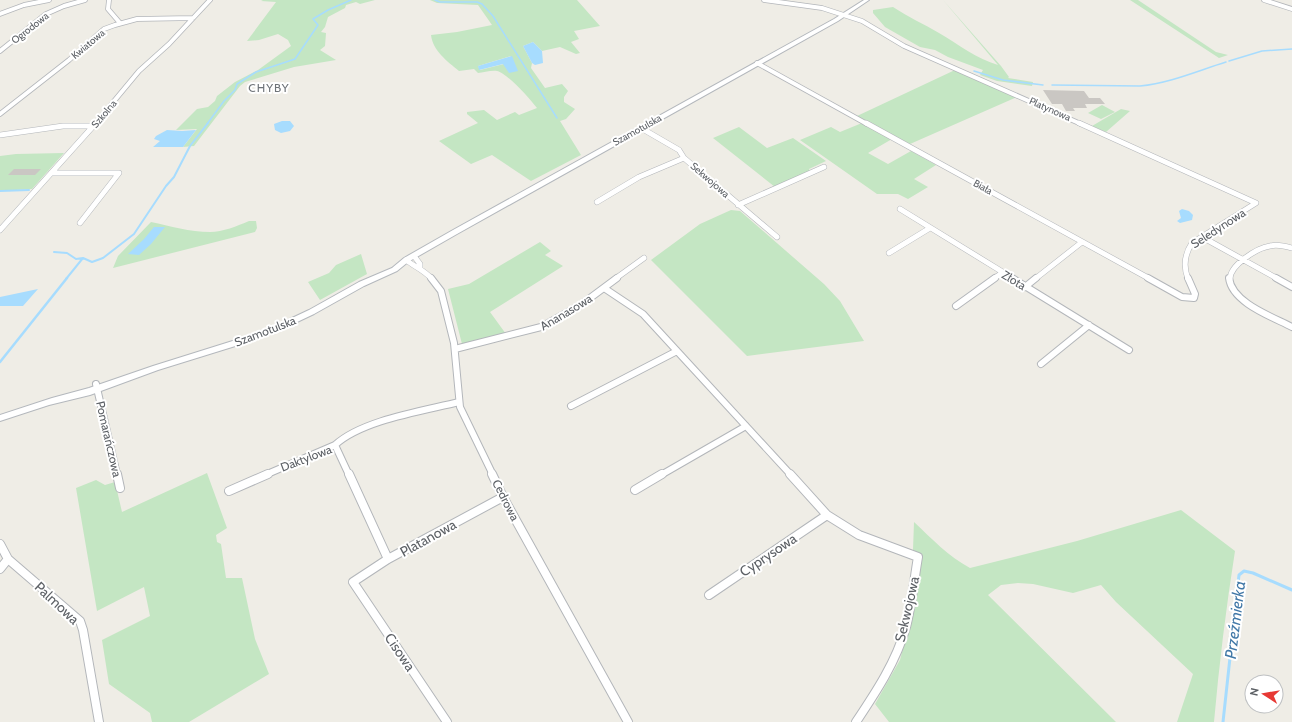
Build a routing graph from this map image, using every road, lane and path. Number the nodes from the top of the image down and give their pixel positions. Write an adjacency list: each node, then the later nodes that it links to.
1 (49, 0): 9 (street)
2 (85, 0): 13 (street, Ogrodowa)
3 (109, 0): 12 (street)
4 (210, 0): 11 (street, Szkolna)
5 (764, 0): 10 (street, Platynowa)
6 (867, 0): 10 (street, Szamotulska)
7 (1264, 0): 8 (street)
8 (1292, 9)
9 (0, 14)
10 (845, 15): 14 (street, Szamotulska); 23 (street, Platynowa)
11 (193, 18): 12 (street, Kwiatowa); 16 (street, Szkolna)
12 (120, 23): 15 (street, Kwiatowa)
13 (0, 51)
14 (755, 64): 17 (street, Szamotulska); 31 (street, Biała)
15 (0, 114)
16 (93, 126): 18 (street); 21 (street, Szkolna)
17 (641, 128): 19 (street, Sekwojowa); 34 (street, Szamotulska)
18 (0, 135)
19 (684, 158): 22 (street); 24 (street, Sekwojowa)
20 (824, 167): 24 (street)
21 (51, 173): 26 (street); 28 (street, Szkolna)
22 (597, 202)
23 (1256, 203): 30 (street, Seledynowa)
24 (738, 205): 29 (street, Sekwojowa)
25 (900, 209): 27 (street, Złota)
26 (80, 223)
27 (930, 228): 33 (street); 39 (street, Złota)
28 (0, 230)
29 (777, 237)
30 (1202, 237): 37 (street); 43 (street, Seledynowa)
31 (1082, 242): 40 (street); 43 (street, Biała)
32 (1292, 248): 37 (street)
33 (889, 253)
34 (414, 256): 36 (street, Szamotulska); 38 (street, Cedrowa)
35 (644, 258): 41 (street, Ananasowa)
36 (406, 260): 38 (street, Cedrowa); 51 (street, Szamotulska)
37 (1244, 260): 42 (street); 46 (street)
38 (420, 268): 47 (street, Cedrowa)
39 (1002, 273): 40 (street, Złota); 44 (street)
40 (1025, 287): 45 (street, Złota)
41 (604, 288): 47 (street, Ananasowa); 49 (street)
42 (1292, 288)
43 (1189, 298)
44 (956, 306)
45 (1089, 326): 48 (street, Złota); 50 (street)
46 (1292, 327)
47 (455, 349): 52 (street, Cedrowa)
48 (1129, 350)
49 (677, 351): 53 (street); 55 (street)
50 (1041, 364)
51 (97, 387): 54 (street, Szamotulska); 57 (street, Pomarańczowa)
52 (459, 402): 56 (street); 60 (street, Cedrowa)
53 (571, 406)
54 (0, 418)
55 (746, 426): 58 (street); 61 (street)
56 (335, 445): 59 (street, Daktylowa); 64 (street, Daktylowa)
57 (120, 488)
58 (635, 490)
59 (229, 491)
60 (503, 496): 64 (street, Platanowa); 70 (street, Cedrowa)
61 (827, 515): 67 (street, Cyprysowa); 71 (street, Sekwojowa)
62 (0, 544): 63 (street, Palmowa)
63 (8, 559): 65 (street); 68 (street, Palmowa)
64 (388, 559): 66 (street, Platanowa)
65 (0, 569)
66 (354, 582): 69 (street, Cisowa)
67 (709, 595)
68 (99, 722)
69 (447, 722)
70 (628, 722)
71 (856, 722)

